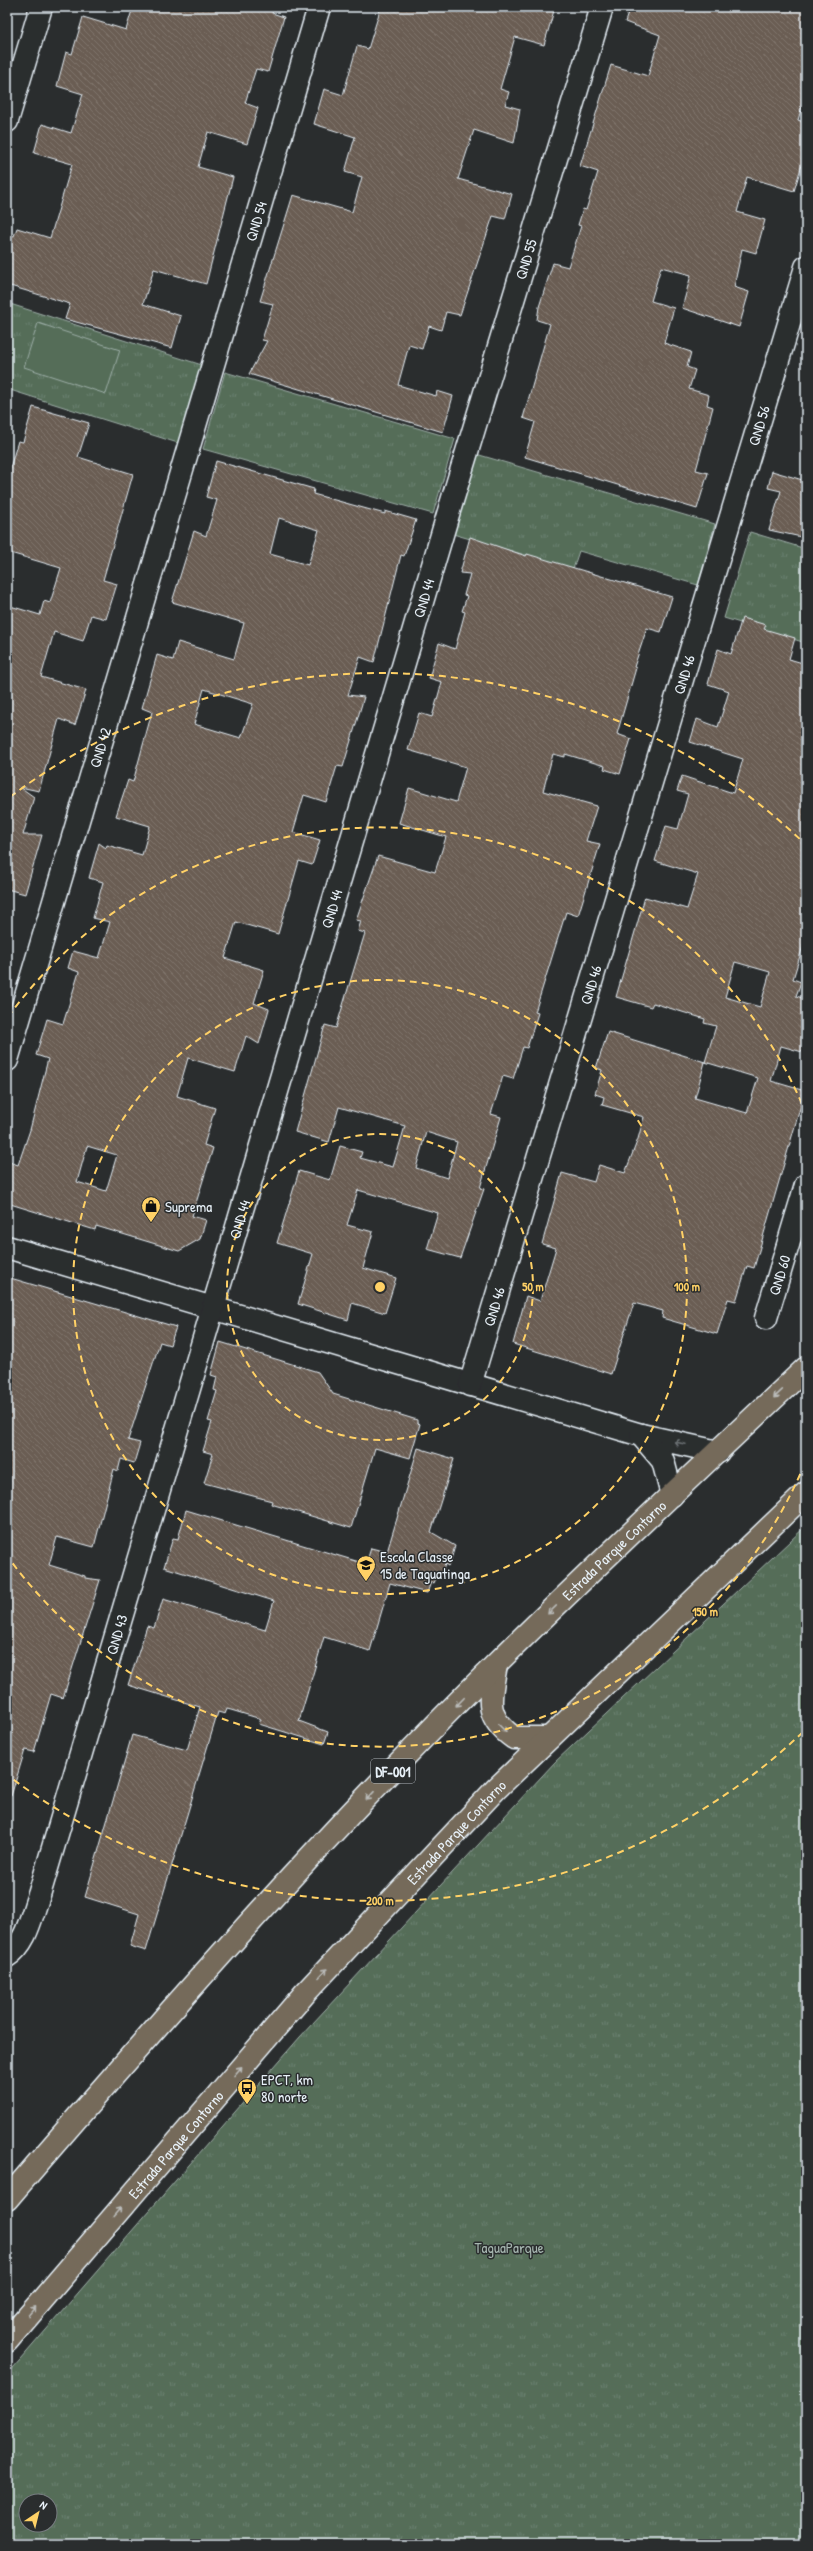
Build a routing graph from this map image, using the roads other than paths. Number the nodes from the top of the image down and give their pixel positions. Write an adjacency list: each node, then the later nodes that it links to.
1 (41, 7): 4 (street)
2 (319, 7): 6 (street, QND 54)
3 (602, 7): 7 (street, QND 55)
4 (7, 121)
5 (806, 267): 8 (street, QND 56)
6 (192, 435): 9 (street, QND 42)
7 (449, 511): 12 (street, QND 44)
8 (712, 584): 15 (street, QND 46)
9 (7, 1060)
10 (806, 1185): 13 (street, QND 60)
11 (7, 1247): 12 (street)
12 (213, 1307): 15 (street); 22 (street, QND 43)
13 (766, 1318)
14 (806, 1368): 17 (highway, Estrada Parque Contorno / DF-001, one-way to 17)
15 (470, 1385): 16 (street)
16 (640, 1435): 17 (street, one-way to 16); 19 (street)
17 (718, 1452): 19 (highway, Estrada Parque Contorno / DF-001)
18 (806, 1493): 21 (highway, Estrada Parque Contorno)
19 (672, 1495): 20 (highway, Estrada Parque Contorno / DF-001, one-way to 20)
20 (496, 1665): 21 (highway, one-way to 21); 23 (highway, Estrada Parque Contorno / DF-001, one-way to 23)
21 (549, 1738): 24 (highway, Estrada Parque Contorno, one-way to 21)
22 (7, 1956)
23 (7, 2199)
24 (7, 2340)

